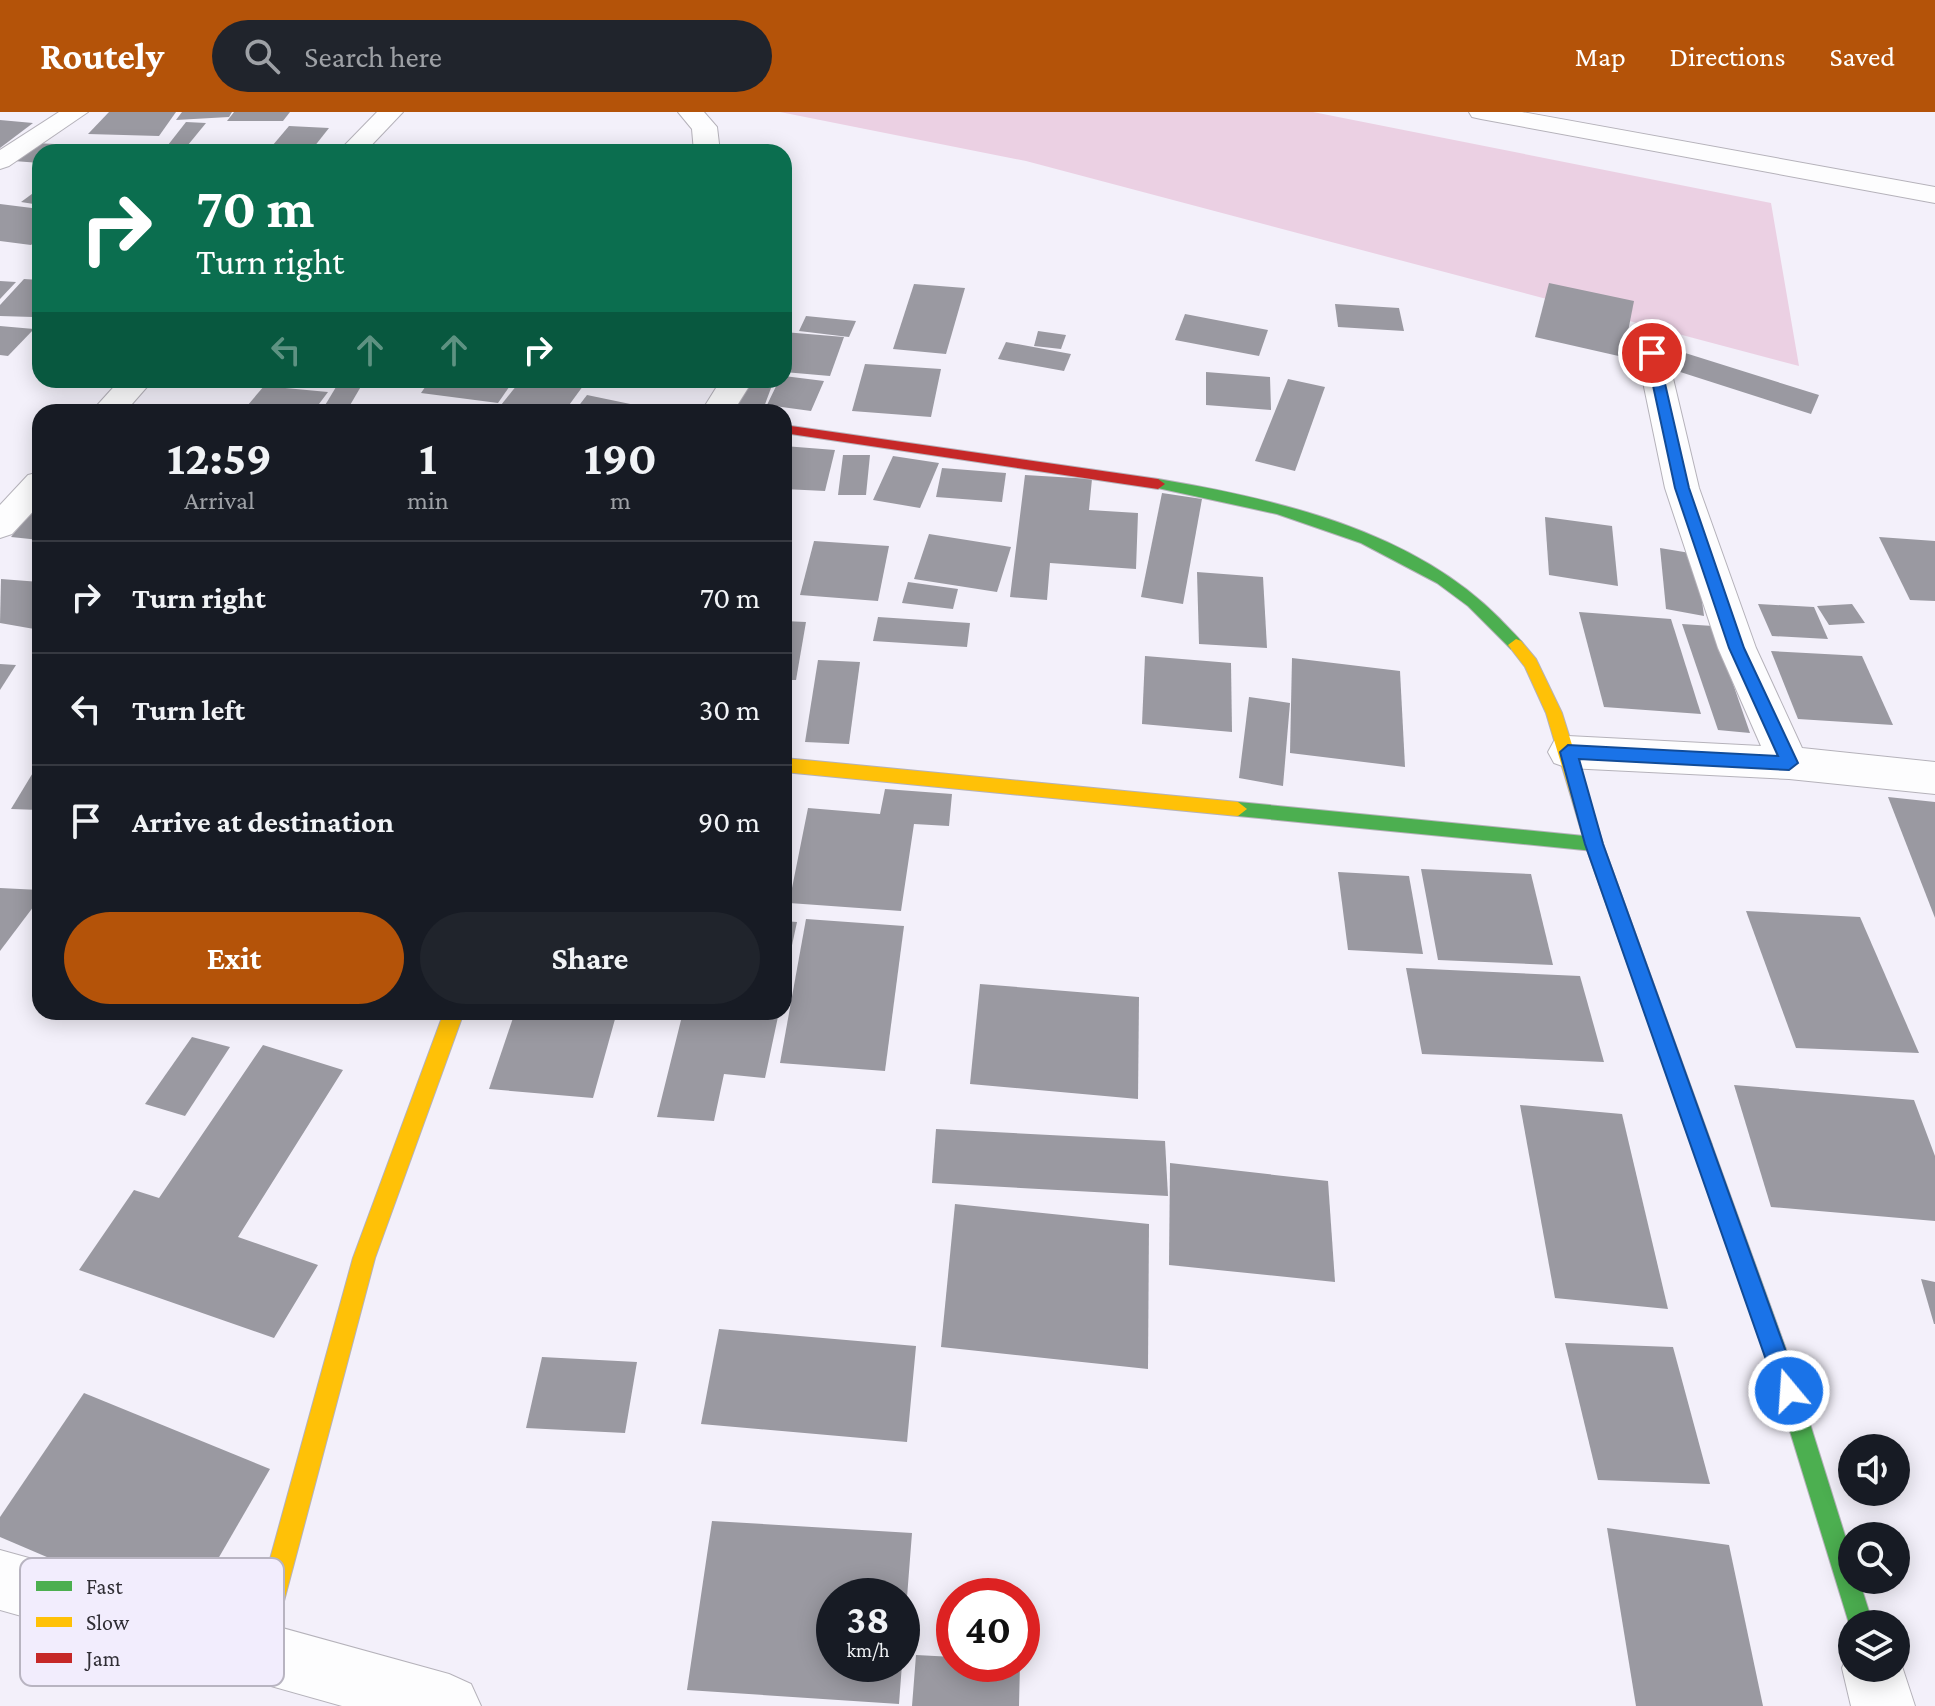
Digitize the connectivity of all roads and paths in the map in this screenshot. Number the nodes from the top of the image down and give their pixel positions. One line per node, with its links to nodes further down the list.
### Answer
1 (76, 112): 7 (street)
2 (391, 112): 5 (street)
3 (690, 112): 6 (street)
4 (1481, 112): 8 (street)
5 (359, 144)
6 (706, 144)
7 (0, 161)
8 (1935, 195)
9 (1652, 353): 16 (street)
10 (130, 388): 11 (street)
11 (114, 404)
12 (792, 430): 15 (street)
13 (32, 492): 14 (street)
14 (0, 526)
15 (1568, 752): 16 (street); 19 (street)
16 (1789, 763): 18 (street)
17 (792, 766): 19 (street)
18 (1935, 778)
19 (1594, 844): 24 (street)
20 (451, 1020): 21 (street)
21 (283, 1558)
22 (0, 1580): 23 (street)
23 (20, 1585)
24 (1856, 1610)
25 (284, 1658): 27 (street)
26 (1877, 1682): 28 (street)
27 (449, 1706)
28 (1883, 1706)

